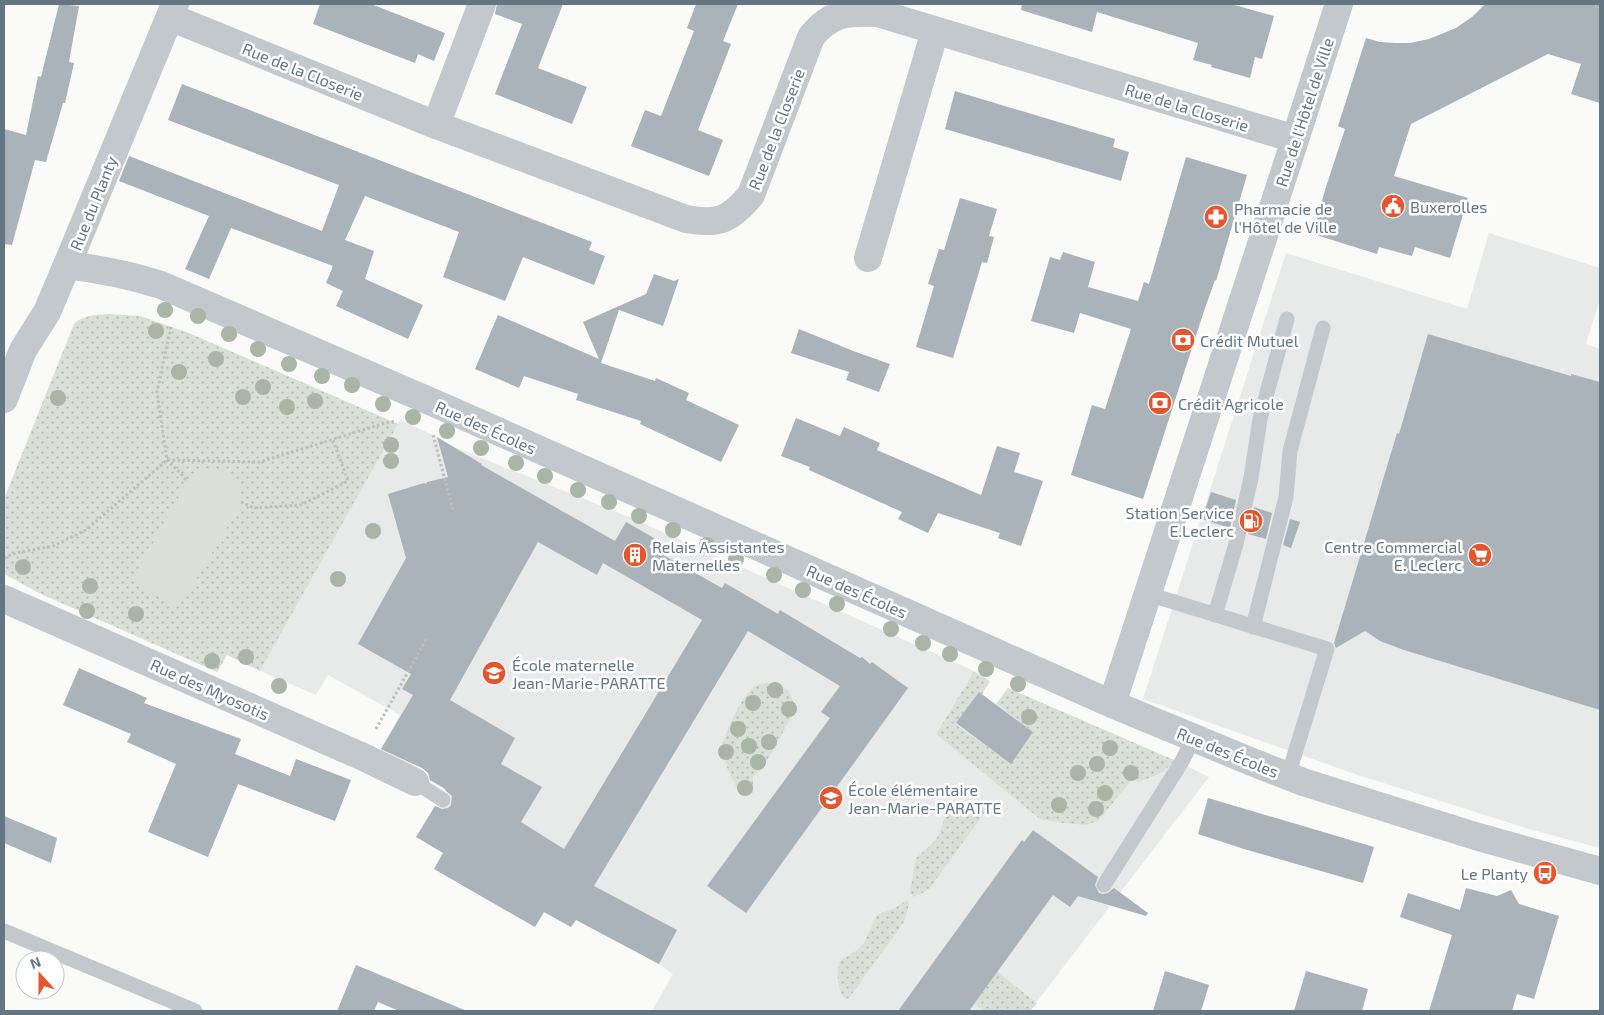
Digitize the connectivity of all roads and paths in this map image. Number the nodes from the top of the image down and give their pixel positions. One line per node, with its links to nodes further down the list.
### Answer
1 (482, 4): 5 (street)
2 (1339, 4): 6 (street, Rue de l'Hôtel de Ville)
3 (173, 10): 5 (street, Rue de la Closerie); 8 (street, Rue du Planty)
4 (935, 31): 5 (street, Rue de la Closerie); 6 (street, Rue de la Closerie); 7 (street)
5 (436, 125)
6 (1295, 140): 23 (street, Rue de l'Hôtel de Ville)
7 (868, 258)
8 (67, 265): 12 (street, Rue du Planty); 13 (street, Rue des Écoles)
9 (1286, 319): 25 (lane)
10 (171, 326): 18 (path)
11 (1323, 328): 26 (lane)
12 (11, 385)
13 (441, 406): 21 (path); 28 (street, Rue des Écoles)
14 (4, 414): 15 (street)
15 (4, 420)
16 (400, 421): 17 (path)
17 (333, 440): 18 (path); 20 (path)
18 (168, 460): 19 (path); 22 (path)
19 (187, 482)
20 (241, 502)
21 (453, 510)
22 (4, 558)
23 (1148, 594): 25 (lane); 28 (street, Rue de l'Hôtel de Ville)
24 (4, 598): 30 (street, Rue des Myosotis)
25 (1215, 615): 26 (lane)
26 (1253, 627): 31 (lane)
27 (427, 638): 30 (path)
28 (1112, 704): 29 (street, Rue des Écoles)
29 (1194, 738): 31 (street, Rue des Écoles); 35 (lane)
30 (361, 756): 32 (street, Rue des Myosotis)
31 (1288, 776): 34 (street, Rue des Écoles)
32 (415, 782): 33 (lane)
33 (443, 800)
34 (1600, 872)
35 (1104, 886)
36 (4, 931): 37 (lane)
37 (195, 1011)

